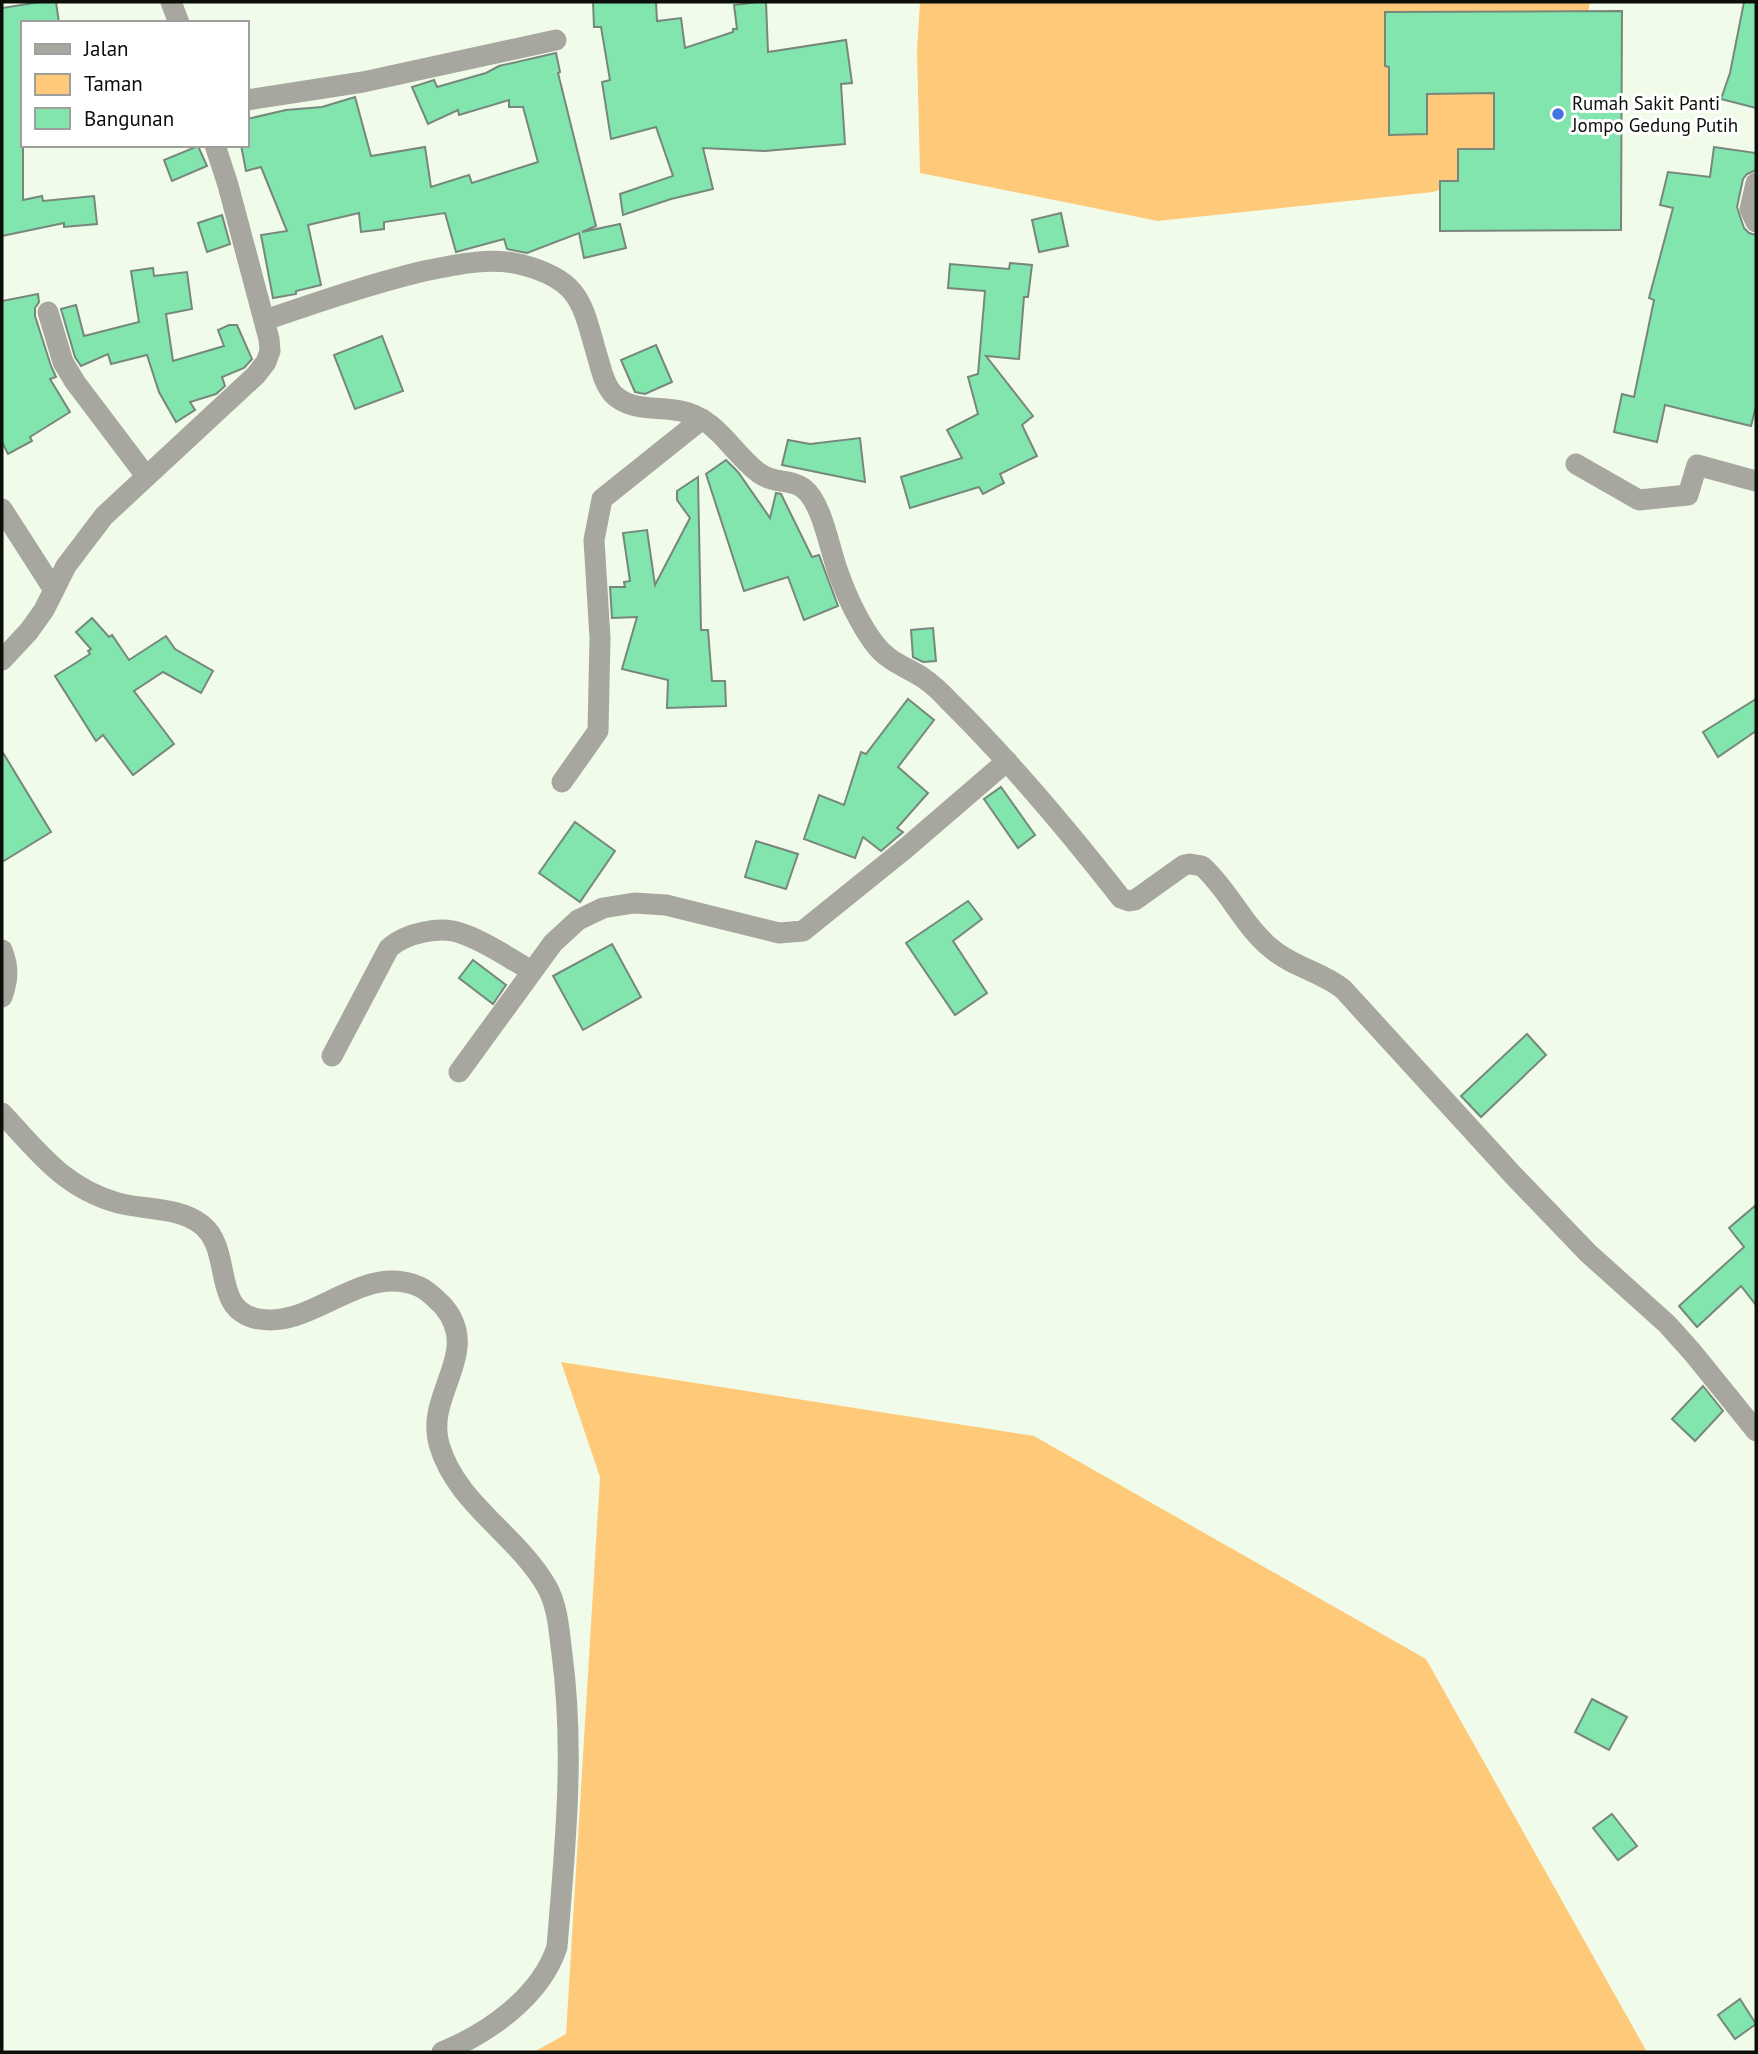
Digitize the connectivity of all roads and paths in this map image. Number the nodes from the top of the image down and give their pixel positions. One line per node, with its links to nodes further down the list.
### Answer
1 (172, 2): 2 (street)
2 (178, 21)
3 (556, 40): 4 (street)
4 (248, 100)
5 (216, 147): 9 (street)
6 (1756, 183): 7 (street)
7 (1756, 222)
8 (48, 312): 12 (street)
9 (265, 320): 10 (street); 12 (street)
10 (702, 419): 17 (street); 18 (street)
11 (1576, 464): 13 (street)
12 (146, 476): 15 (street)
13 (1756, 481)
14 (2, 509): 15 (street)
15 (54, 590): 16 (street)
16 (2, 660)
17 (1007, 761): 20 (street); 25 (street)
18 (562, 782)
19 (2, 950): 21 (street)
20 (532, 971): 22 (street); 23 (street)
21 (2, 997)
22 (332, 1056)
23 (459, 1072)
24 (2, 1113): 26 (street)
25 (1756, 1431)
26 (442, 2052)

